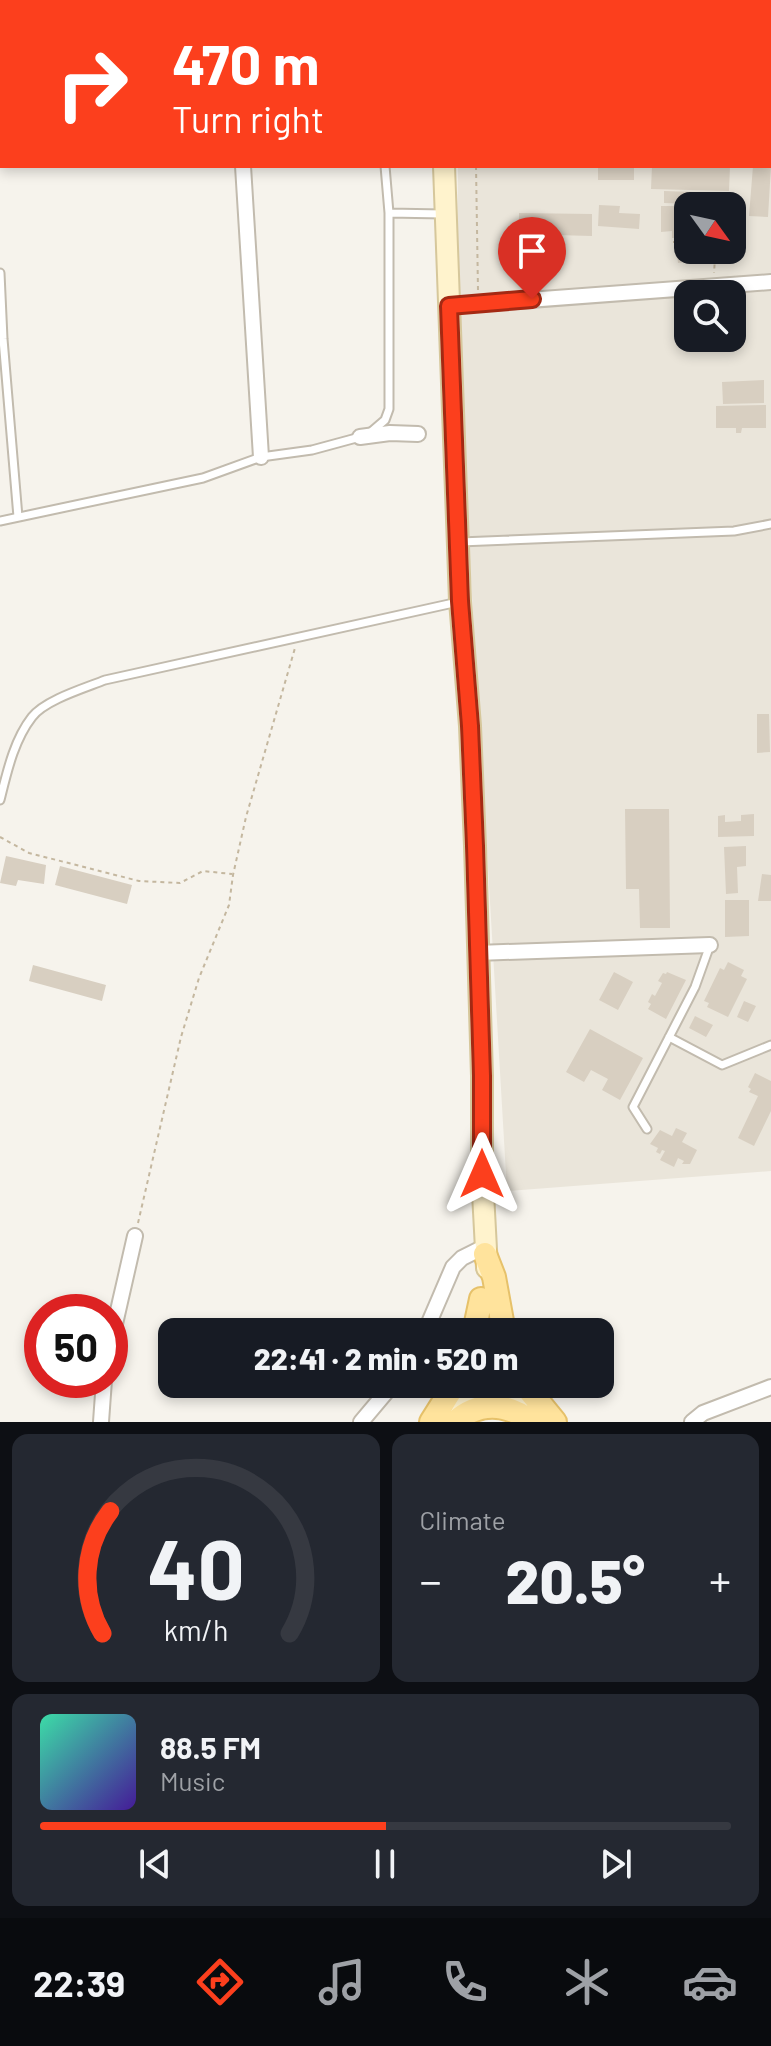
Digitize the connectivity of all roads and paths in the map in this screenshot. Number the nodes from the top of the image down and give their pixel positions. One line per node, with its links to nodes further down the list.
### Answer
1 (243, 168): 15 (street)
2 (385, 168): 5 (lane)
3 (444, 168): 6 (main road)
4 (476, 168): 11 (path)
5 (389, 213): 6 (lane); 14 (lane)
6 (447, 215): 12 (main road)
7 (0, 273): 16 (lane)
8 (771, 282): 9 (street)
9 (746, 284)
10 (674, 289): 11 (street)
11 (475, 304): 12 (street)
12 (449, 306): 19 (main road)
13 (418, 434): 14 (street)
14 (360, 437): 15 (lane)
15 (261, 457): 16 (lane)
16 (18, 517): 17 (lane)
17 (0, 521)
18 (771, 524): 19 (lane)
19 (458, 542): 20 (main road)
20 (460, 601): 21 (lane); 26 (main road)
21 (297, 637): 22 (lane); 24 (path)
22 (0, 800)
23 (0, 837): 24 (path)
24 (233, 875): 30 (path)
25 (710, 945): 26 (street); 27 (lane)
26 (477, 953): 31 (main road)
27 (669, 1037): 28 (lane); 29 (lane)
28 (771, 1045)
29 (647, 1129)
30 (135, 1236): 32 (street)
31 (484, 1250): 33 (main road); 34 (street); 37 (main road); 38 (main road)
32 (122, 1294)
33 (481, 1299): 35 (main road); 36 (main road)
34 (431, 1318)
35 (477, 1318)
36 (480, 1318)
37 (492, 1318)
38 (501, 1318)
39 (771, 1387): 52 (street)
40 (103, 1398): 48 (street)
41 (381, 1398): 49 (street)
42 (446, 1398): 50 (main road)
43 (468, 1398): 47 (main road)
44 (512, 1398): 46 (main road)
45 (535, 1398): 51 (main road)
46 (526, 1417): 47 (main road)
47 (456, 1421)
48 (101, 1422)
49 (361, 1422)
50 (431, 1422)
51 (555, 1422)
52 (692, 1422)

